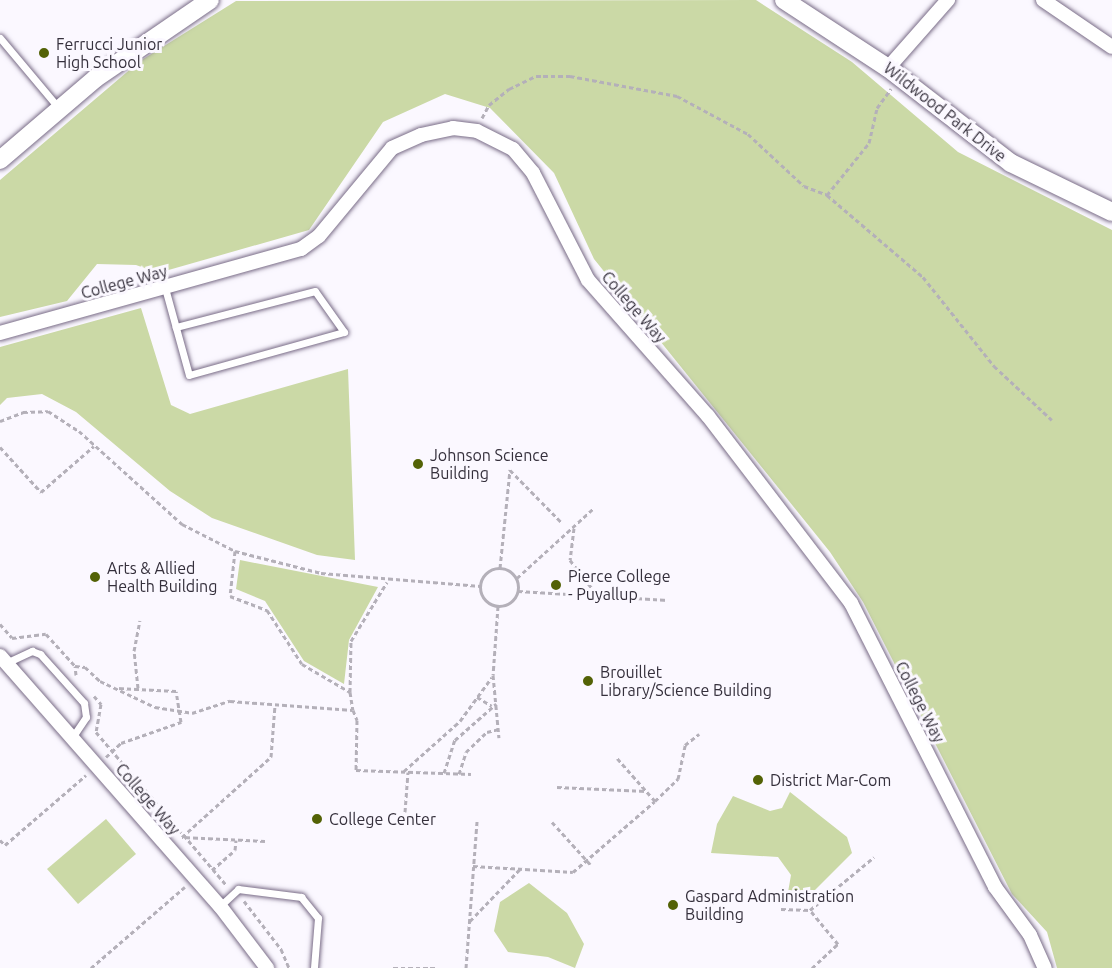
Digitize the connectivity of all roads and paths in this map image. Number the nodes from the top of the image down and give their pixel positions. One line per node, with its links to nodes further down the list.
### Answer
1 (210, 0): 8 (street)
2 (784, 0): 7 (street, Wildwood Park Drive)
3 (948, 0): 7 (street)
4 (1043, 0): 6 (street)
5 (0, 38): 8 (lane)
6 (1112, 47)
7 (894, 72): 11 (path); 12 (street, Wildwood Park Drive)
8 (60, 109): 10 (street)
9 (477, 131): 11 (path); 13 (street, College Way); 80 (street, College Way)
10 (0, 160)
11 (827, 195): 16 (path)
12 (1112, 212)
13 (165, 288): 14 (lane); 15 (street, College Way)
14 (176, 327): 14 (lane)
15 (0, 333)
16 (1052, 420)
17 (0, 421): 18 (path)
18 (94, 446): 19 (path); 23 (path)
19 (0, 447)
20 (594, 508): 22 (path)
21 (562, 523): 24 (path)
22 (574, 528): 25 (path); 29 (path)
23 (235, 551): 26 (path); 38 (path)
24 (500, 567): 25 (path); 27 (path)
25 (517, 578): 28 (path)
26 (387, 582): 27 (path); 38 (path)
27 (480, 586): 31 (path)
28 (518, 591): 29 (path); 31 (path)
29 (598, 596): 30 (path)
30 (668, 600)
31 (498, 606): 34 (path)
32 (140, 621): 36 (path)
33 (3, 659): 45 (street, College Way); 45 (lane)
34 (493, 675): 39 (path); 41 (path)
35 (82, 682): 40 (path)
36 (137, 689)
37 (88, 690): 58 (path)
38 (350, 692): 42 (path)
39 (477, 697): 41 (path); 48 (path)
40 (275, 704): 42 (path); 58 (path)
41 (494, 705): 43 (path); 49 (path)
42 (352, 710): 48 (path)
43 (499, 729): 46 (path); 50 (path)
44 (699, 734): 54 (path)
45 (72, 738): 66 (street, College Way)
46 (499, 738)
47 (617, 758): 53 (path)
48 (406, 772): 49 (path); 55 (path)
49 (444, 773): 50 (path)
50 (459, 774): 51 (path)
51 (471, 774)
52 (557, 787): 53 (path)
53 (647, 792): 54 (path)
54 (655, 801): 62 (path)
55 (405, 812)
56 (477, 820): 63 (path)
57 (552, 822): 62 (path)
58 (182, 837): 59 (path); 65 (path)
59 (236, 840): 60 (path); 65 (path)
60 (265, 841)
61 (874, 857): 70 (path)
62 (588, 863): 64 (path)
63 (473, 866): 64 (path); 71 (path)
64 (520, 868): 71 (path)
65 (212, 870): 67 (path)
66 (195, 878): 68 (street, College Way); 72 (path)
67 (234, 892): 68 (lane); 74 (path); 75 (lane)
68 (220, 906): 73 (street, College Way)
69 (782, 909): 70 (path)
70 (810, 910): 79 (path)
71 (469, 922): 78 (path)
72 (91, 968)
73 (267, 968)
74 (289, 968)
75 (315, 968)
76 (393, 968): 77 (path)
77 (436, 968)
78 (466, 968)
79 (812, 968)
80 (1045, 968)

